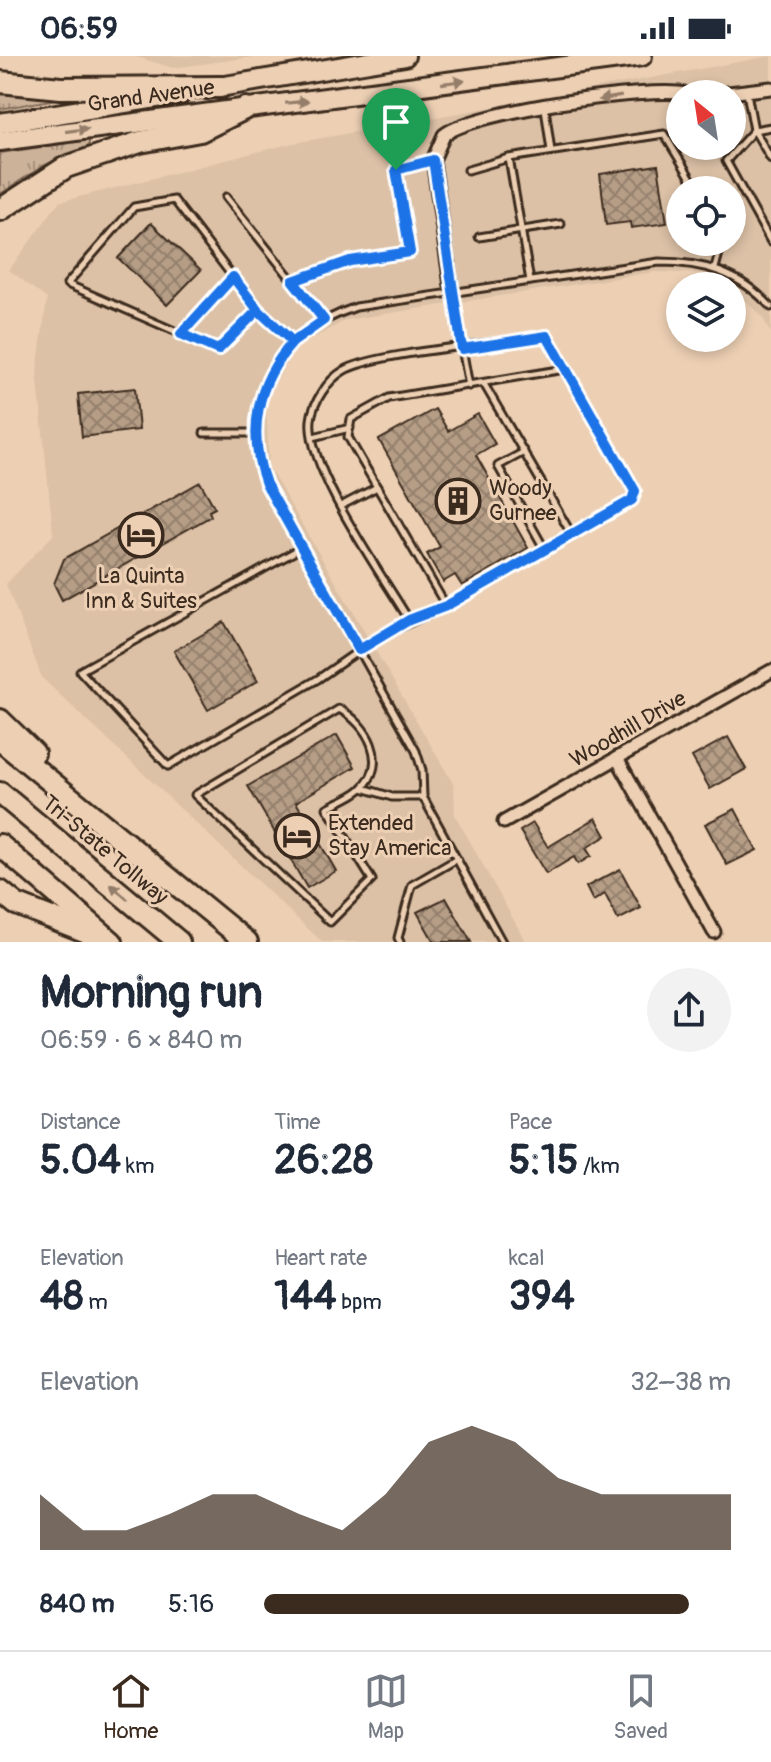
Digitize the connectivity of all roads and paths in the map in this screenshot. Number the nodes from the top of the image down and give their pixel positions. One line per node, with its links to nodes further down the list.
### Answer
1 (405, 56): 4 (main road, Grand Avenue)
2 (642, 56): 8 (main road, Grand Avenue, one-way to 2)
3 (0, 82): 4 (highway)
4 (221, 87): 10 (main road, Grand Avenue)
5 (771, 88): 6 (street)
6 (747, 91): 12 (lane)
7 (666, 92): 9 (street, one-way to 9)
8 (246, 108): 13 (main road, Grand Avenue, one-way to 8); 21 (highway)
9 (545, 108): 14 (lane); 17 (street)
10 (0, 123)
11 (771, 127): 12 (lane)
12 (754, 130): 16 (lane); 25 (lane)
13 (0, 141)
14 (551, 151): 15 (lane); 19 (lane)
15 (509, 158): 18 (lane); 23 (lane)
16 (771, 159)
17 (433, 160): 29 (lane); 31 (street)
18 (468, 170)
19 (690, 176)
20 (226, 197): 29 (lane)
21 (0, 210)
22 (561, 224): 23 (lane)
23 (521, 230): 24 (lane); 30 (lane)
24 (479, 237)
25 (771, 242)
26 (718, 256): 27 (lane)
27 (715, 268): 30 (lane); 32 (lane)
28 (233, 277): 33 (lane); 35 (lane); 35 (lane)
29 (293, 281): 34 (lane)
30 (530, 281): 31 (lane)
31 (452, 293): 34 (lane); 37 (lane)
32 (771, 307)
33 (258, 310): 35 (lane); 36 (lane)
34 (324, 320): 36 (lane)
35 (181, 334)
36 (293, 342): 43 (lane)
37 (462, 349): 38 (lane); 40 (lane); 44 (lane)
38 (565, 369): 39 (lane); 48 (lane)
39 (484, 384): 40 (lane); 45 (lane)
40 (469, 386): 41 (lane)
41 (350, 428): 44 (lane); 46 (lane)
42 (204, 433): 43 (lane)
43 (256, 433): 49 (lane)
44 (313, 437): 47 (lane)
45 (524, 452): 48 (lane); 50 (lane)
46 (377, 487): 47 (lane); 51 (lane)
47 (341, 506): 52 (lane)
48 (572, 535): 50 (lane)
49 (301, 548): 53 (lane); 53 (lane)
50 (545, 550): 51 (lane)
51 (446, 606): 52 (lane)
52 (409, 620): 53 (lane)
53 (359, 650): 60 (lane)
54 (771, 671): 57 (street, Woodhill Drive)
55 (0, 720): 63 (highway)
56 (0, 740): 63 (highway)
57 (617, 758): 61 (street, Woodhill Drive); 66 (street)
58 (363, 788): 58 (lane); 60 (lane)
59 (0, 793): 68 (highway, Tri-State Tollway, one-way to 59)
60 (423, 797): 64 (lane)
61 (504, 822)
62 (0, 845): 67 (highway)
63 (136, 849): 69 (highway)
64 (457, 859): 70 (lane); 71 (lane)
65 (0, 891): 67 (highway)
66 (714, 932)
67 (112, 942)
68 (179, 942)
69 (247, 942)
70 (400, 942)
71 (502, 942)

